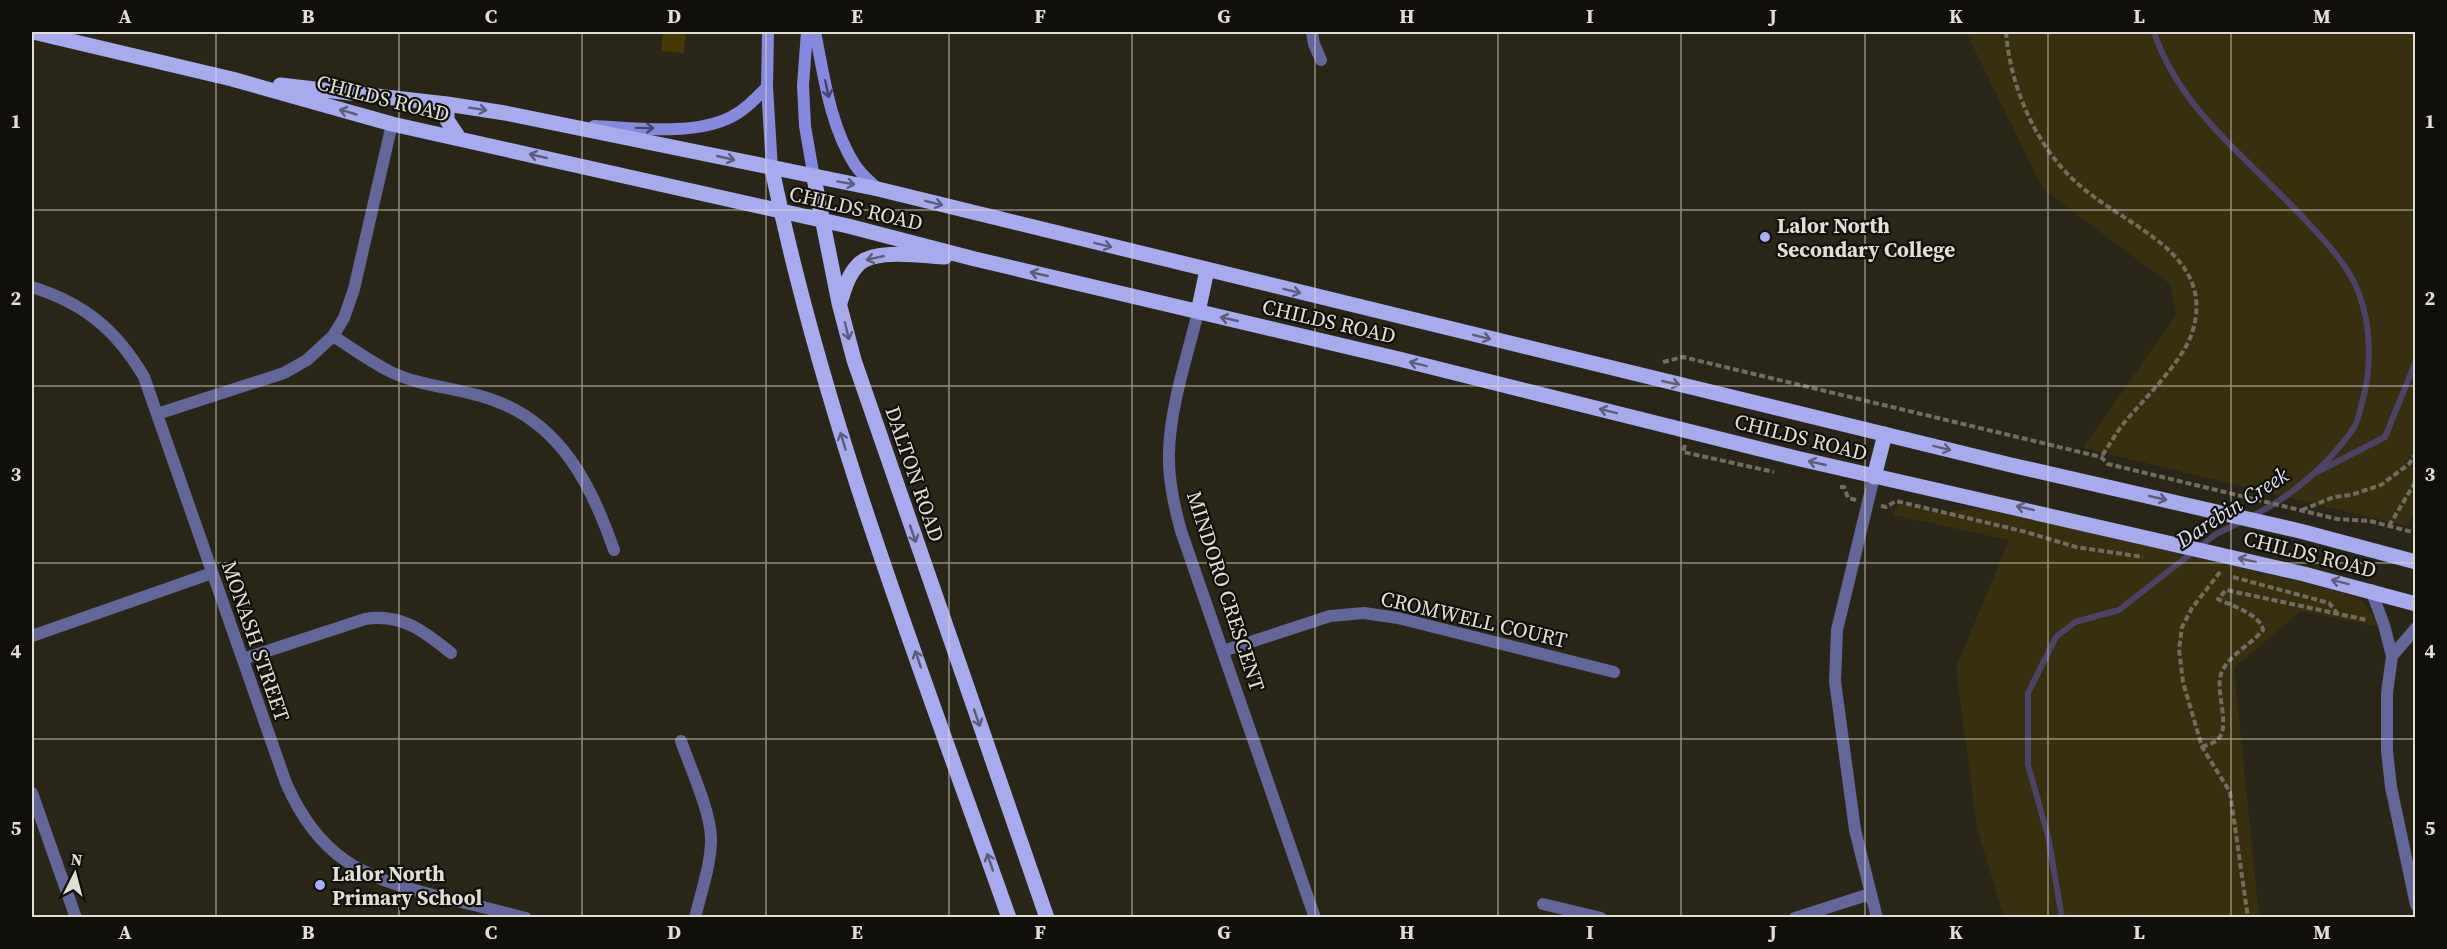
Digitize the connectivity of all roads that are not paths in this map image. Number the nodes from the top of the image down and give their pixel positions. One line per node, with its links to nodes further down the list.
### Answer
1 (33, 32): 7 (main road, CHILDS ROAD)
2 (768, 32): 8 (main road)
3 (807, 32): 15 (main road, DALTON ROAD)
4 (815, 32): 16 (main road, one-way to 16)
5 (1312, 32): 6 (street)
6 (1321, 60)
7 (232, 80): 9 (main road, CHILDS ROAD); 11 (main road, CHILDS ROAD, one-way to 7)
8 (767, 87): 12 (main road, one-way to 8); 14 (main road)
9 (398, 99): 10 (main road, CHILDS ROAD); 11 (main road)
10 (447, 104): 12 (main road, CHILDS ROAD, one-way to 12); 13 (main road)
11 (392, 124): 13 (main road, CHILDS ROAD); 24 (street)
12 (566, 125): 14 (main road, CHILDS ROAD, one-way to 14)
13 (459, 138): 17 (main road, CHILDS ROAD, one-way to 13)
14 (772, 169): 15 (main road, CHILDS ROAD); 17 (main road)
15 (814, 178): 16 (main road, CHILDS ROAD, one-way to 16); 18 (main road, DALTON ROAD)
16 (878, 189): 20 (main road, CHILDS ROAD, one-way to 20)
17 (780, 211): 18 (main road, CHILDS ROAD); 50 (main road, one-way to 17)
18 (822, 220): 19 (main road, CHILDS ROAD); 22 (main road, DALTON ROAD)
19 (975, 259): 22 (main road, one-way to 22); 23 (main road, CHILDS ROAD, one-way to 19)
20 (1207, 270): 23 (main road, MINDORO CRESCENT); 26 (main road, CHILDS ROAD, one-way to 26)
21 (32, 287): 25 (street, MONASH STREET)
22 (840, 303): 51 (main road, DALTON ROAD, one-way to 51)
23 (1198, 312): 27 (main road, CHILDS ROAD, one-way to 23); 35 (street, MINDORO CRESCENT)
24 (333, 336): 25 (street); 28 (street)
25 (157, 414): 30 (street, MONASH STREET)
26 (1885, 434): 27 (main road); 29 (main road, CHILDS ROAD, one-way to 29)
27 (1874, 477): 31 (main road, CHILDS ROAD, one-way to 27); 44 (street)
28 (614, 550)
29 (2415, 562)
30 (212, 573): 34 (street); 38 (street, MONASH STREET)
31 (2371, 590): 32 (main road, CHILDS ROAD); 37 (street)
32 (2415, 604)
33 (2415, 628): 37 (street)
34 (32, 636)
35 (1223, 651): 39 (street, CROMWELL COURT); 52 (street, MINDORO CRESCENT)
36 (451, 653): 38 (street)
37 (2392, 656): 43 (street)
38 (243, 659): 48 (street, MONASH STREET)
39 (1614, 672)
40 (681, 741): 49 (street)
41 (32, 793): 47 (street)
42 (2415, 834): 43 (street)
43 (2402, 836): 46 (street)
44 (1870, 894): 54 (street); 55 (street)
45 (1543, 904): 53 (street)
46 (2415, 905)
47 (76, 918)
48 (526, 918)
49 (694, 918)
50 (1009, 918)
51 (1047, 918)
52 (1315, 918)
53 (1601, 918)
54 (1795, 918)
55 (1877, 918)

